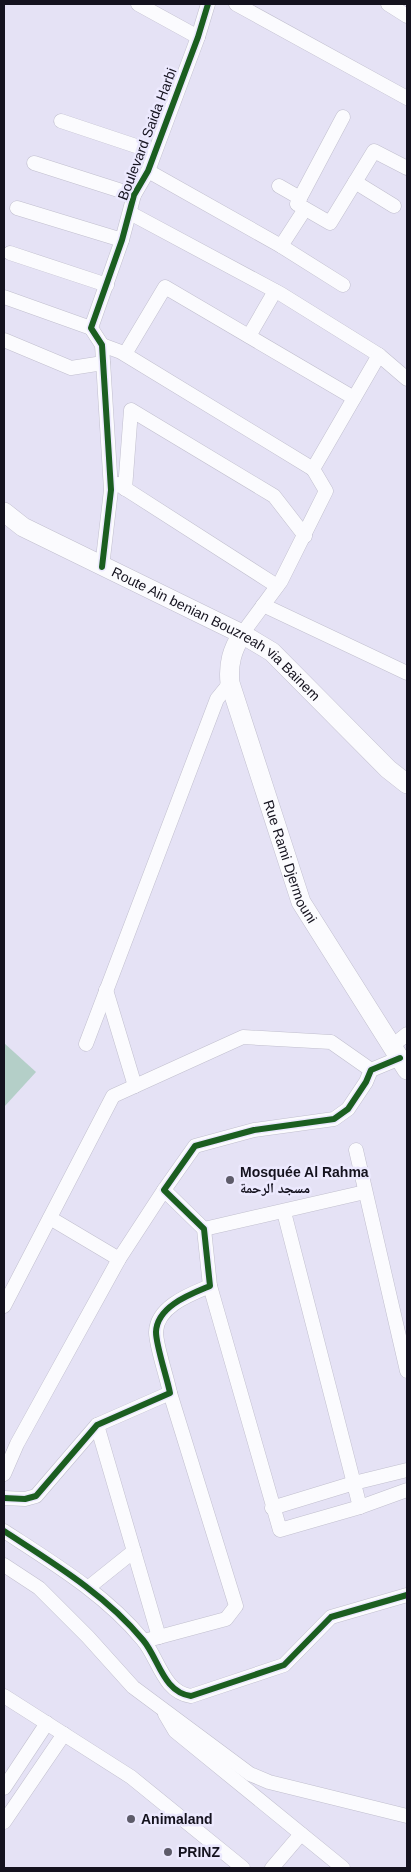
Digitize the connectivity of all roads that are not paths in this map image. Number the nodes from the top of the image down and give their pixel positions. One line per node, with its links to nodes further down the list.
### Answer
1 (138, 4): 6 (street)
2 (208, 4): 6 (street, Boulevard Saida Harbi)
3 (236, 4): 7 (street)
4 (388, 4): 5 (street)
5 (407, 16)
6 (198, 37): 10 (street, Boulevard Saida Harbi)
7 (407, 98)
8 (343, 117): 17 (street)
9 (61, 121): 10 (street)
10 (154, 152): 13 (street, Boulevard Saida Harbi)
11 (34, 163): 16 (street)
12 (407, 168): 14 (street)
13 (148, 171): 16 (street, Boulevard Saida Harbi); 22 (street)
14 (355, 182): 17 (street); 18 (street)
15 (279, 186): 17 (street)
16 (134, 195): 20 (street, Boulevard Saida Harbi)
17 (302, 203): 22 (street)
18 (394, 206)
19 (17, 208): 21 (street)
20 (130, 213): 21 (street, Boulevard Saida Harbi); 26 (street)
21 (122, 240): 24 (street, Boulevard Saida Harbi)
22 (281, 246): 25 (street)
23 (10, 253): 24 (street)
24 (107, 285): 28 (street, Boulevard Saida Harbi)
25 (343, 285)
26 (276, 290): 29 (street); 33 (street)
27 (4, 297): 28 (street)
28 (91, 328): 31 (street)
29 (249, 336): 32 (street); 36 (street)
30 (4, 340): 34 (street)
31 (102, 345): 32 (street); 34 (street)
32 (125, 354): 37 (street)
33 (379, 355): 35 (street); 36 (street)
34 (103, 364): 38 (street)
35 (405, 373)
36 (354, 398): 37 (street)
37 (313, 469): 41 (street)
38 (111, 479): 39 (street); 42 (street)
39 (125, 489): 41 (street); 43 (street)
40 (4, 512): 42 (main road, Route Ain benian Bouzreah via Bainem)
41 (305, 536): 43 (street)
42 (102, 567): 45 (main road, Route Ain benian Bouzreah via Bainem)
43 (277, 586): 44 (street)
44 (263, 605): 45 (street); 46 (street)
45 (242, 634): 47 (main road, Rue Rami Djermouni); 48 (main road, Route Ain benian Bouzreah via Bainem)
46 (407, 673)
47 (230, 683): 49 (street); 52 (main road, Rue Rami Djermouni)
48 (407, 784)
49 (106, 990): 51 (street); 54 (street)
50 (407, 1034): 52 (street)
51 (86, 1044)
52 (399, 1058): 53 (street)
53 (370, 1070): 54 (street); 56 (street)
54 (135, 1086): 59 (street)
55 (356, 1150): 57 (street)
56 (164, 1190): 60 (street); 61 (street)
57 (364, 1192): 58 (street); 64 (street)
58 (284, 1212): 60 (street); 69 (street)
59 (50, 1218): 61 (street); 63 (street)
60 (204, 1229): 62 (street)
61 (119, 1259): 68 (street)
62 (210, 1286): 65 (street); 73 (street)
63 (4, 1306)
64 (407, 1371)
65 (170, 1392): 66 (street); 79 (street)
66 (97, 1425): 71 (street); 75 (street)
67 (407, 1470): 69 (street)
68 (4, 1474)
69 (354, 1483): 72 (street); 73 (street)
70 (407, 1490): 72 (street)
71 (4, 1498)
72 (360, 1507): 73 (street)
73 (272, 1508)
74 (4, 1531): 77 (street)
75 (134, 1551): 77 (street); 79 (street)
76 (4, 1565): 82 (street)
77 (89, 1587): 80 (street)
78 (407, 1595): 80 (street)
79 (159, 1637): 80 (street)
80 (144, 1640)
81 (4, 1696): 83 (street)
82 (162, 1708): 86 (street); 88 (street)
83 (47, 1723): 84 (street); 85 (street)
84 (64, 1734): 87 (street); 89 (street)
85 (4, 1788)
86 (407, 1816)
87 (4, 1822)
88 (301, 1834): 90 (street); 91 (street)
89 (242, 1868)
90 (272, 1868)
91 (343, 1868)

